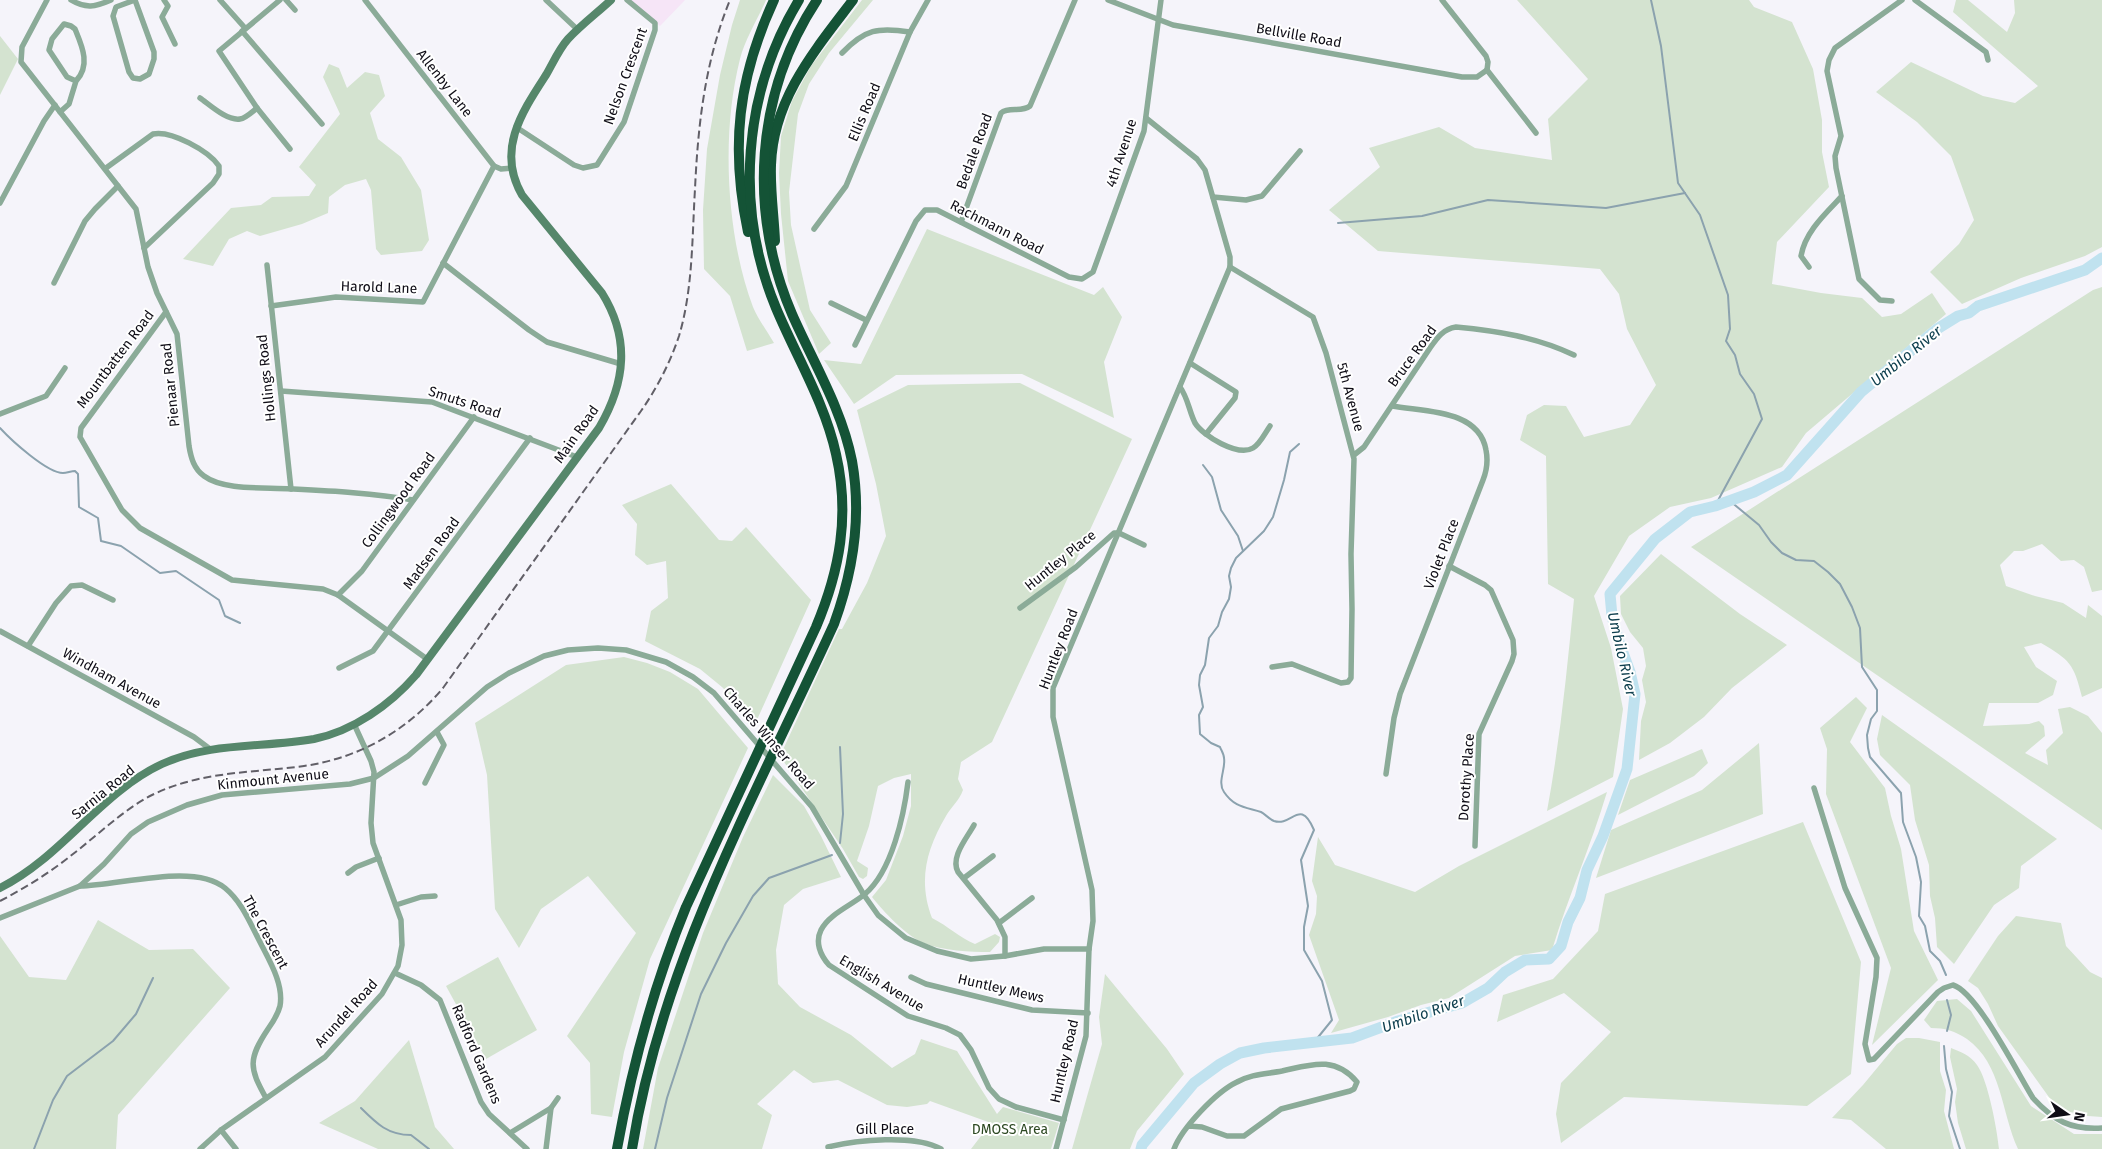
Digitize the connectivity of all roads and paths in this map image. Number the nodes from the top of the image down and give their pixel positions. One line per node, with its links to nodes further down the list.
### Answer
1 (47, 0): 35 (street, Pienaar Road)
2 (71, 0): 3 (street)
3 (111, 0)
4 (135, 0): 4 (street)
5 (164, 0): 29 (street)
6 (220, 0): 26 (street)
7 (280, 0): 26 (street)
8 (286, 0): 24 (street)
9 (365, 0): 44 (street, Allenby Lane)
10 (546, 0): 27 (street)
11 (611, 0): 27 (main road, Main Road)
12 (627, 0): 40 (street, Nelson Crescent)
13 (774, 0): 67 (highway)
14 (799, 0): 67 (highway)
15 (817, 0): 56 (highway)
16 (853, 0): 56 (highway)
17 (928, 0): 28 (street, Ellis Road)
18 (1075, 0): 51 (street, Bedale Road)
19 (1108, 0): 25 (street, Bellville Road)
20 (1161, 0): 25 (street, 4th Avenue)
21 (1442, 0): 32 (street)
22 (1902, 0): 48 (street)
23 (1915, 0): 31 (street)
24 (295, 10)
25 (1158, 20): 32 (street, Bellville Road); 38 (street, 4th Avenue)
26 (243, 30): 36 (street); 39 (street)
27 (578, 30): 40 (main road, Main Road)
28 (910, 32): 30 (street); 52 (street, Ellis Road)
29 (175, 44)
30 (842, 53)
31 (1988, 60)
32 (1487, 70): 41 (street)
33 (76, 81): 33 (street); 37 (street)
34 (200, 98): 36 (street)
35 (55, 105): 37 (street, Pienaar Road); 50 (street)
36 (257, 108): 42 (street)
37 (60, 112): 45 (street, Pienaar Road)
38 (1146, 118): 49 (street); 59 (street, 4th Avenue)
39 (322, 124)
40 (516, 127): 46 (main road, Main Road)
41 (1536, 134)
42 (290, 149)
43 (1300, 151): 49 (street)
44 (494, 166): 46 (street); 54 (street, Harold Lane)
45 (106, 168): 47 (street, Pienaar Road); 53 (street)
46 (512, 168): 70 (main road, Main Road)
47 (118, 186): 53 (street, Pienaar Road); 60 (street)
48 (1842, 196): 57 (street); 61 (street)
49 (1213, 197): 58 (street)
50 (0, 204)
51 (961, 222): 59 (street, Rachmann Road); 65 (street, Rachmann Road)
52 (814, 229)
53 (144, 248): 64 (street, Pienaar Road)
54 (443, 263): 63 (street, Harold Lane); 70 (street)
55 (266, 265): 63 (street, Hollings Road)
56 (775, 265): 139 (highway)
57 (1809, 267)
58 (1230, 268): 69 (street, Huntley Road); 80 (street, 5th Avenue)
59 (1088, 277)
60 (54, 283)
61 (1892, 301)
62 (831, 303): 65 (street)
63 (271, 306): 73 (street, Hollings Road)
64 (166, 312): 82 (street, Pienaar Road); 87 (street, Mountbatten Road)
65 (866, 320): 66 (street, Rachmann Road)
66 (855, 345)
67 (792, 346): 138 (highway)
68 (1574, 355): 74 (street, Bruce Road)
69 (1190, 363): 72 (street, Huntley Road); 78 (street)
70 (621, 364): 81 (main road, Main Road)
71 (65, 368): 75 (street)
72 (1180, 387): 78 (street); 84 (street, Huntley Road)
73 (280, 391): 76 (street, Smuts Road); 82 (street, Hollings Road)
74 (1392, 406): 80 (street, Bruce Road); 86 (street, Violet Place)
75 (0, 414)
76 (474, 417): 79 (street, Smuts Road); 83 (street, Collingwood Road)
77 (1270, 426): 78 (street)
78 (1206, 434)
79 (530, 438): 81 (street, Smuts Road); 91 (street, Madsen Road)
80 (1354, 455): 94 (street, 5th Avenue)
81 (577, 457): 93 (main road, Main Road)
82 (291, 488): 83 (street, Pienaar Road)
83 (413, 500): 87 (street, Collingwood Road)
84 (1119, 533): 85 (street); 89 (street, Huntley Place); 118 (street, Huntley Road)
85 (1144, 545)
86 (1449, 566): 99 (street, Violet Place); 105 (street, Dorothy Place)
87 (338, 595): 91 (street, Mountbatten Road)
88 (113, 600): 92 (street)
89 (1020, 608)
90 (0, 631): 92 (street, Windham Avenue)
91 (389, 631): 93 (street, Mountbatten Road); 95 (street, Madsen Road)
92 (28, 646): 98 (street, Windham Avenue)
93 (427, 659): 96 (main road, Main Road)
94 (1272, 667)
95 (340, 668)
96 (354, 724): 98 (main road, Sarnia Road); 100 (street, Arundel Road)
97 (437, 732): 100 (street, Charles Winser Road); 102 (street); 112 (street, Charles Winser Road)
98 (210, 749): 111 (main road, Sarnia Road)
99 (1386, 774)
100 (374, 778): 107 (street, Arundel Road); 110 (street, Kinmount Avenue)
101 (908, 782): 112 (street)
102 (425, 783)
103 (1814, 788): 130 (street)
104 (974, 825): 109 (street)
105 (1475, 846)
106 (993, 856): 109 (street)
107 (378, 858): 108 (street); 115 (street, Arundel Road)
108 (348, 873)
109 (964, 878): 117 (street)
110 (80, 886): 116 (street, Kinmount Avenue); 123 (street, The Crescent)
111 (0, 888)
112 (864, 895): 119 (street, Charles Winser Road); 128 (street, English Avenue)
113 (436, 896): 115 (street)
114 (1032, 898): 117 (street)
115 (396, 905): 120 (street, Arundel Road)
116 (0, 918)
117 (999, 923): 119 (street)
118 (1089, 949): 119 (street, Charles Winser Road); 122 (street, Huntley Road)
119 (1006, 956)
120 (395, 973): 123 (street, Arundel Road); 132 (street, Radford Gardens)
121 (911, 977): 122 (street, Huntley Mews)
122 (1088, 1013): 128 (street, Huntley Road)
123 (266, 1098): 131 (street, Arundel Road)
124 (558, 1098): 125 (street)
125 (551, 1108): 126 (street); 127 (street)
126 (538, 1115): 127 (street); 132 (street)
127 (549, 1120): 137 (street)
128 (1064, 1120): 141 (street, Huntley Road)
129 (1189, 1126): 129 (street); 142 (street)
130 (2102, 1128)
131 (220, 1130): 134 (street, Arundel Road); 135 (street)
132 (510, 1133): 136 (street, Radford Gardens)
133 (828, 1147): 140 (street, Gill Place)
134 (200, 1149)
135 (236, 1149)
136 (527, 1149)
137 (546, 1149)
138 (617, 1149)
139 (632, 1149)
140 (941, 1149)
141 (1056, 1149)
142 (1174, 1149)

